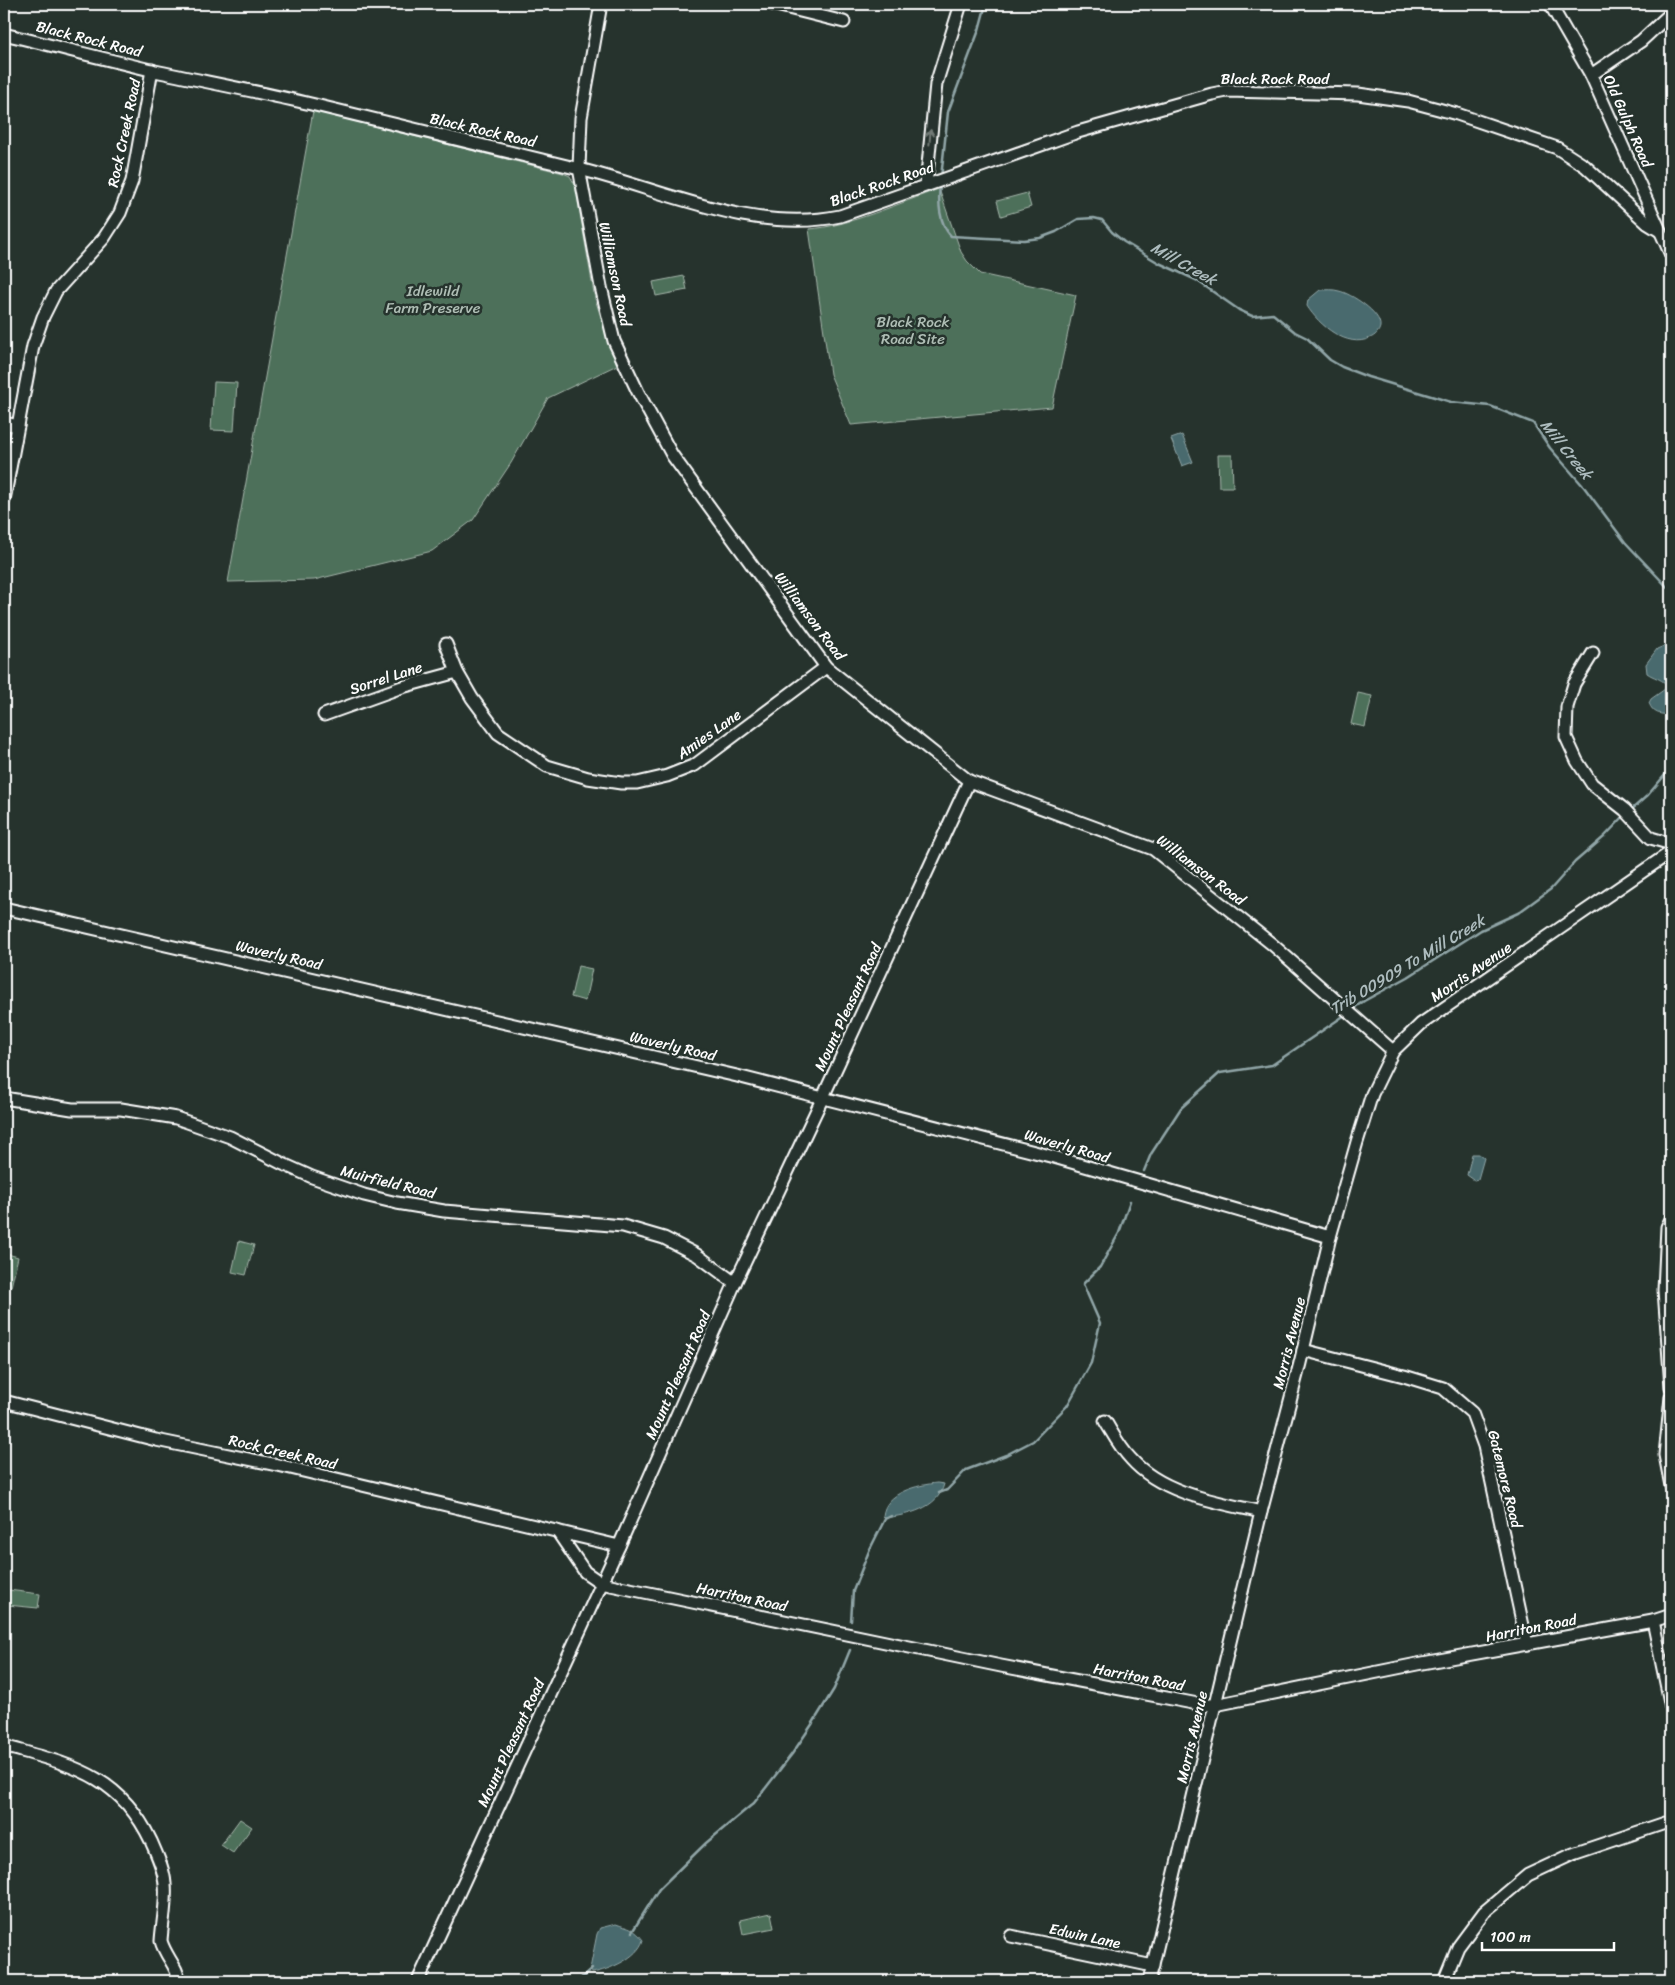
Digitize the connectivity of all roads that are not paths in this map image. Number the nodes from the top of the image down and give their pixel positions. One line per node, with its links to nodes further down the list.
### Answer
1 (601, 4): 10 (street, Williamson Road)
2 (772, 4): 6 (street)
3 (962, 4): 11 (street, one-way to 3)
4 (1550, 4): 9 (street, Old Gulph Road)
5 (1671, 13): 9 (street)
6 (844, 22)
7 (4, 34): 8 (street, Black Rock Road)
8 (152, 70): 10 (street, Black Rock Road); 17 (street, Rock Creek Road)
9 (1591, 75): 12 (street, Old Gulph Road)
10 (579, 168): 11 (street, Black Rock Road); 21 (street, Williamson Road)
11 (935, 182): 13 (street, Black Rock Road)
12 (1643, 192): 13 (street); 14 (street, Old Gulph Road)
13 (1629, 207): 14 (street, Black Rock Road)
14 (1660, 230): 15 (street, Old Gulph Road)
15 (1671, 255)
16 (4, 423): 17 (street)
17 (18, 426): 18 (street, Rock Creek Road)
18 (4, 500)
19 (446, 644): 22 (street, Amies Lane)
20 (1593, 653): 25 (street)
21 (826, 667): 22 (street, Amies Lane); 24 (street, Williamson Road)
22 (457, 672): 23 (street, Sorrel Lane)
23 (324, 715)
24 (969, 781): 28 (street, Williamson Road); 30 (street, Mount Pleasant Road)
25 (1671, 844)
26 (1671, 852): 28 (street, Morris Avenue)
27 (4, 908): 30 (street, Waverly Road)
28 (1392, 1051): 32 (street, Morris Avenue)
29 (4, 1098): 33 (street, Muirfield Road)
30 (822, 1099): 32 (street, Waverly Road); 33 (street, Mount Pleasant Road)
31 (1671, 1220): 35 (street)
32 (1330, 1237): 34 (street, Morris Avenue)
33 (735, 1283): 43 (street, Mount Pleasant Road)
34 (1303, 1350): 41 (street, Morris Avenue); 47 (street, Gatemore Road)
35 (1670, 1352): 36 (street)
36 (1671, 1387)
37 (1671, 1397): 40 (street)
38 (4, 1401): 42 (street, Rock Creek Road)
39 (1105, 1421): 41 (street)
40 (1671, 1486)
41 (1260, 1512): 48 (street, Morris Avenue)
42 (557, 1531): 43 (street, Rock Creek Road); 44 (street)
43 (619, 1546): 44 (street, Mount Pleasant Road)
44 (601, 1583): 48 (street, Harriton Road); 55 (street, Mount Pleasant Road)
45 (1671, 1615): 46 (street, Harriton Road)
46 (1653, 1620): 47 (street, Harriton Road); 49 (street)
47 (1527, 1644): 48 (street, Harriton Road)
48 (1214, 1705): 53 (street, Morris Avenue)
49 (1671, 1707)
50 (4, 1746): 54 (street)
51 (1671, 1821): 57 (street)
52 (1011, 1936): 53 (street, Edwin Lane)
53 (1153, 1966): 56 (street, Morris Avenue)
54 (179, 1981)
55 (418, 1981)
56 (1149, 1981)
57 (1444, 1981)

